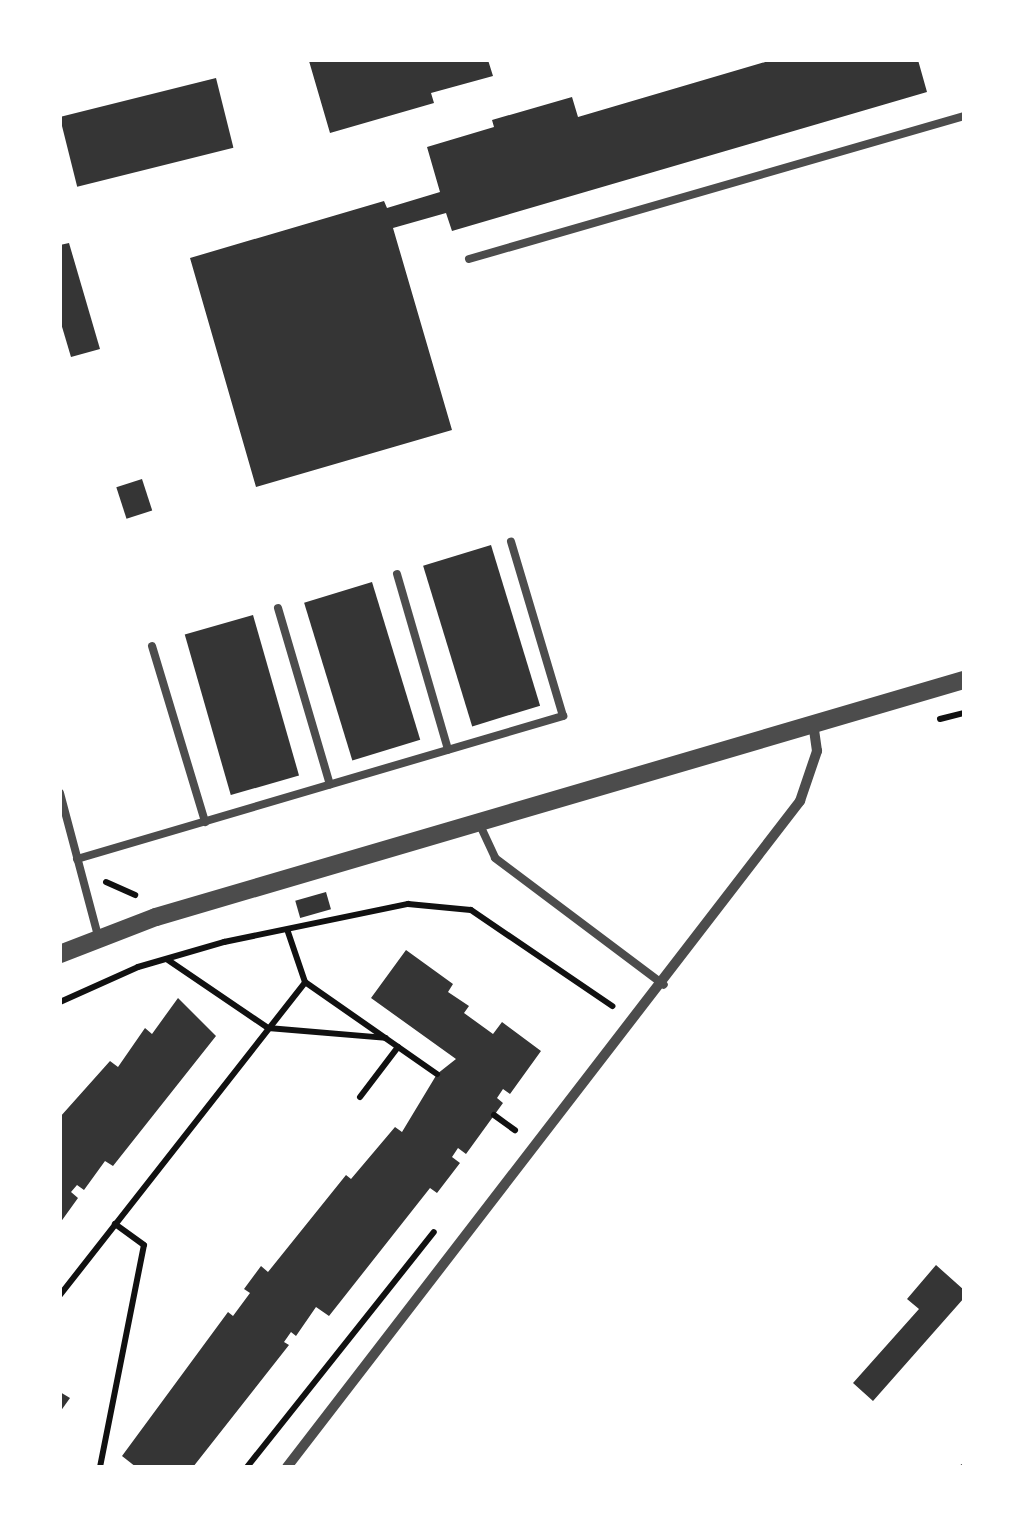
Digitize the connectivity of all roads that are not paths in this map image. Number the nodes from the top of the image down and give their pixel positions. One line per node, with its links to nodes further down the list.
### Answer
1 (964, 116): 2 (lane)
2 (469, 259)
3 (511, 542): 9 (lane)
4 (397, 574): 9 (lane)
5 (278, 608): 10 (lane)
6 (152, 646): 13 (lane)
7 (964, 680): 8 (street)
8 (813, 723): 12 (street); 17 (street)
9 (448, 750): 10 (lane)
10 (330, 785): 13 (lane)
11 (60, 793): 14 (lane)
12 (478, 820): 15 (street); 17 (lane)
13 (205, 822): 14 (lane)
14 (77, 858): 15 (lane)
15 (98, 936): 16 (street)
16 (60, 954)
17 (664, 985): 18 (street)
18 (287, 1467)

